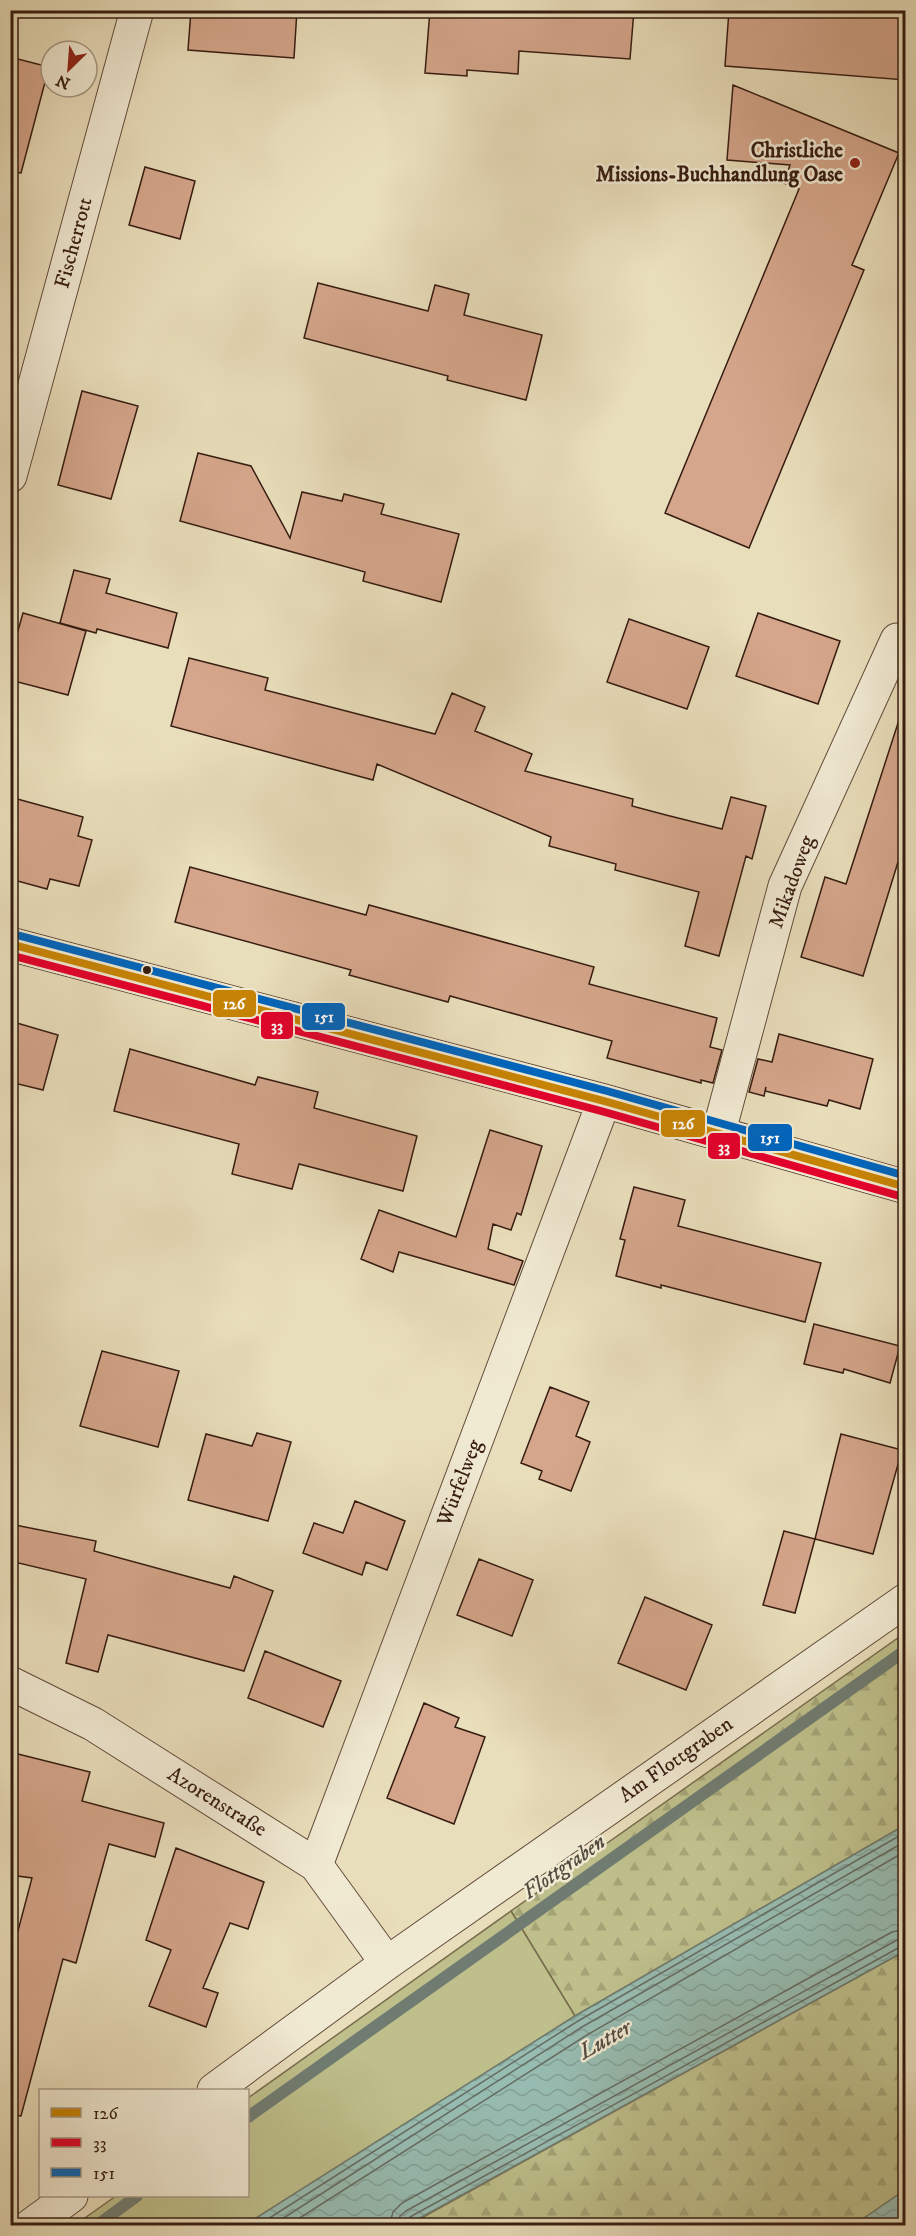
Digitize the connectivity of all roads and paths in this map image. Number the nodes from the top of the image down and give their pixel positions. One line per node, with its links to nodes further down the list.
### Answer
1 (137, 10): 2 (street, Fischerrott)
2 (10, 476)
3 (897, 640): 6 (street, Mikadoweg)
4 (10, 944): 5 (street)
5 (604, 1101): 6 (street); 10 (street, Würfelweg)
6 (718, 1135): 7 (street)
7 (906, 1187)
8 (906, 1600): 11 (street, Am Flottgraben)
9 (10, 1683): 10 (street, Azorenstraße)
10 (316, 1865): 11 (street, Azorenstraße)
11 (387, 1963): 12 (street, Am Flottgraben)
12 (217, 2089)
13 (70, 2197): 14 (street)
14 (30, 2226)

